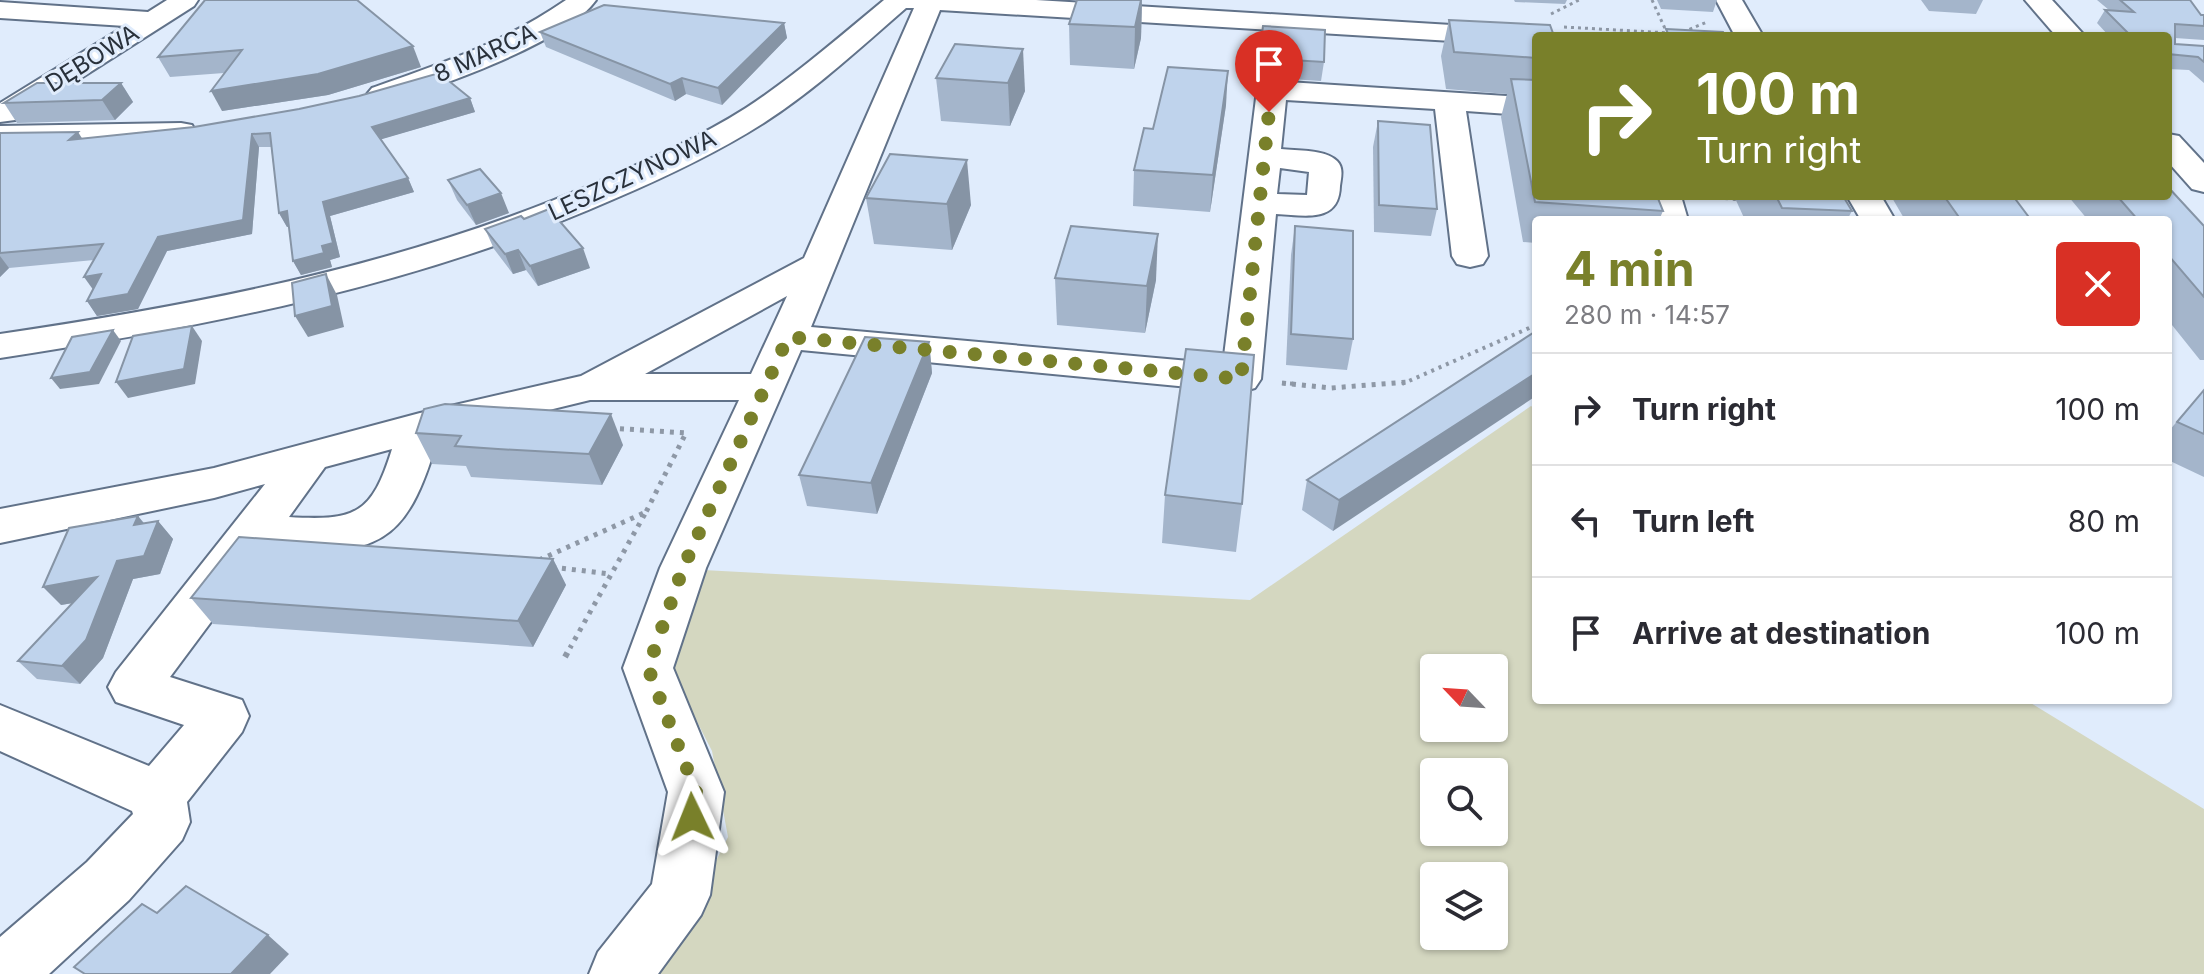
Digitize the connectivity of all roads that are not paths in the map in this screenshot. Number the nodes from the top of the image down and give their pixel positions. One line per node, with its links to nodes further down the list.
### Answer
1 (20, 0): 8 (street)
2 (185, 0): 8 (street, DĘBOWA)
3 (583, 0): 14 (street, 8 MARCA)
4 (915, 0): 9 (street); 24 (street); 26 (street, LESZCZYNOWA)
5 (1368, 0): 9 (street)
6 (1729, 0): 10 (street)
7 (2038, 0): 11 (street)
8 (154, 20): 16 (street, DĘBOWA)
9 (1375, 28): 12 (street)
10 (1747, 32)
11 (2067, 32)
12 (1532, 33)
13 (1449, 101): 15 (street); 20 (street); 23 (street)
14 (349, 104)
15 (1532, 107)
16 (0, 117)
17 (204, 129): 18 (street)
18 (0, 135)
19 (2172, 147): 21 (street)
20 (1264, 157): 22 (street); 22 (street)
21 (2204, 182)
22 (1258, 203): 25 (street)
23 (1470, 256)
24 (819, 264): 25 (street); 27 (street)
25 (788, 337): 28 (street)
26 (0, 346)
27 (590, 387): 28 (street); 29 (street)
28 (765, 387): 36 (street)
29 (420, 427): 30 (street); 32 (street)
30 (309, 459): 31 (street); 32 (street)
31 (0, 526)
32 (254, 530): 34 (street)
33 (0, 727): 34 (street)
34 (160, 809): 35 (street)
35 (4, 974)
36 (620, 974)

